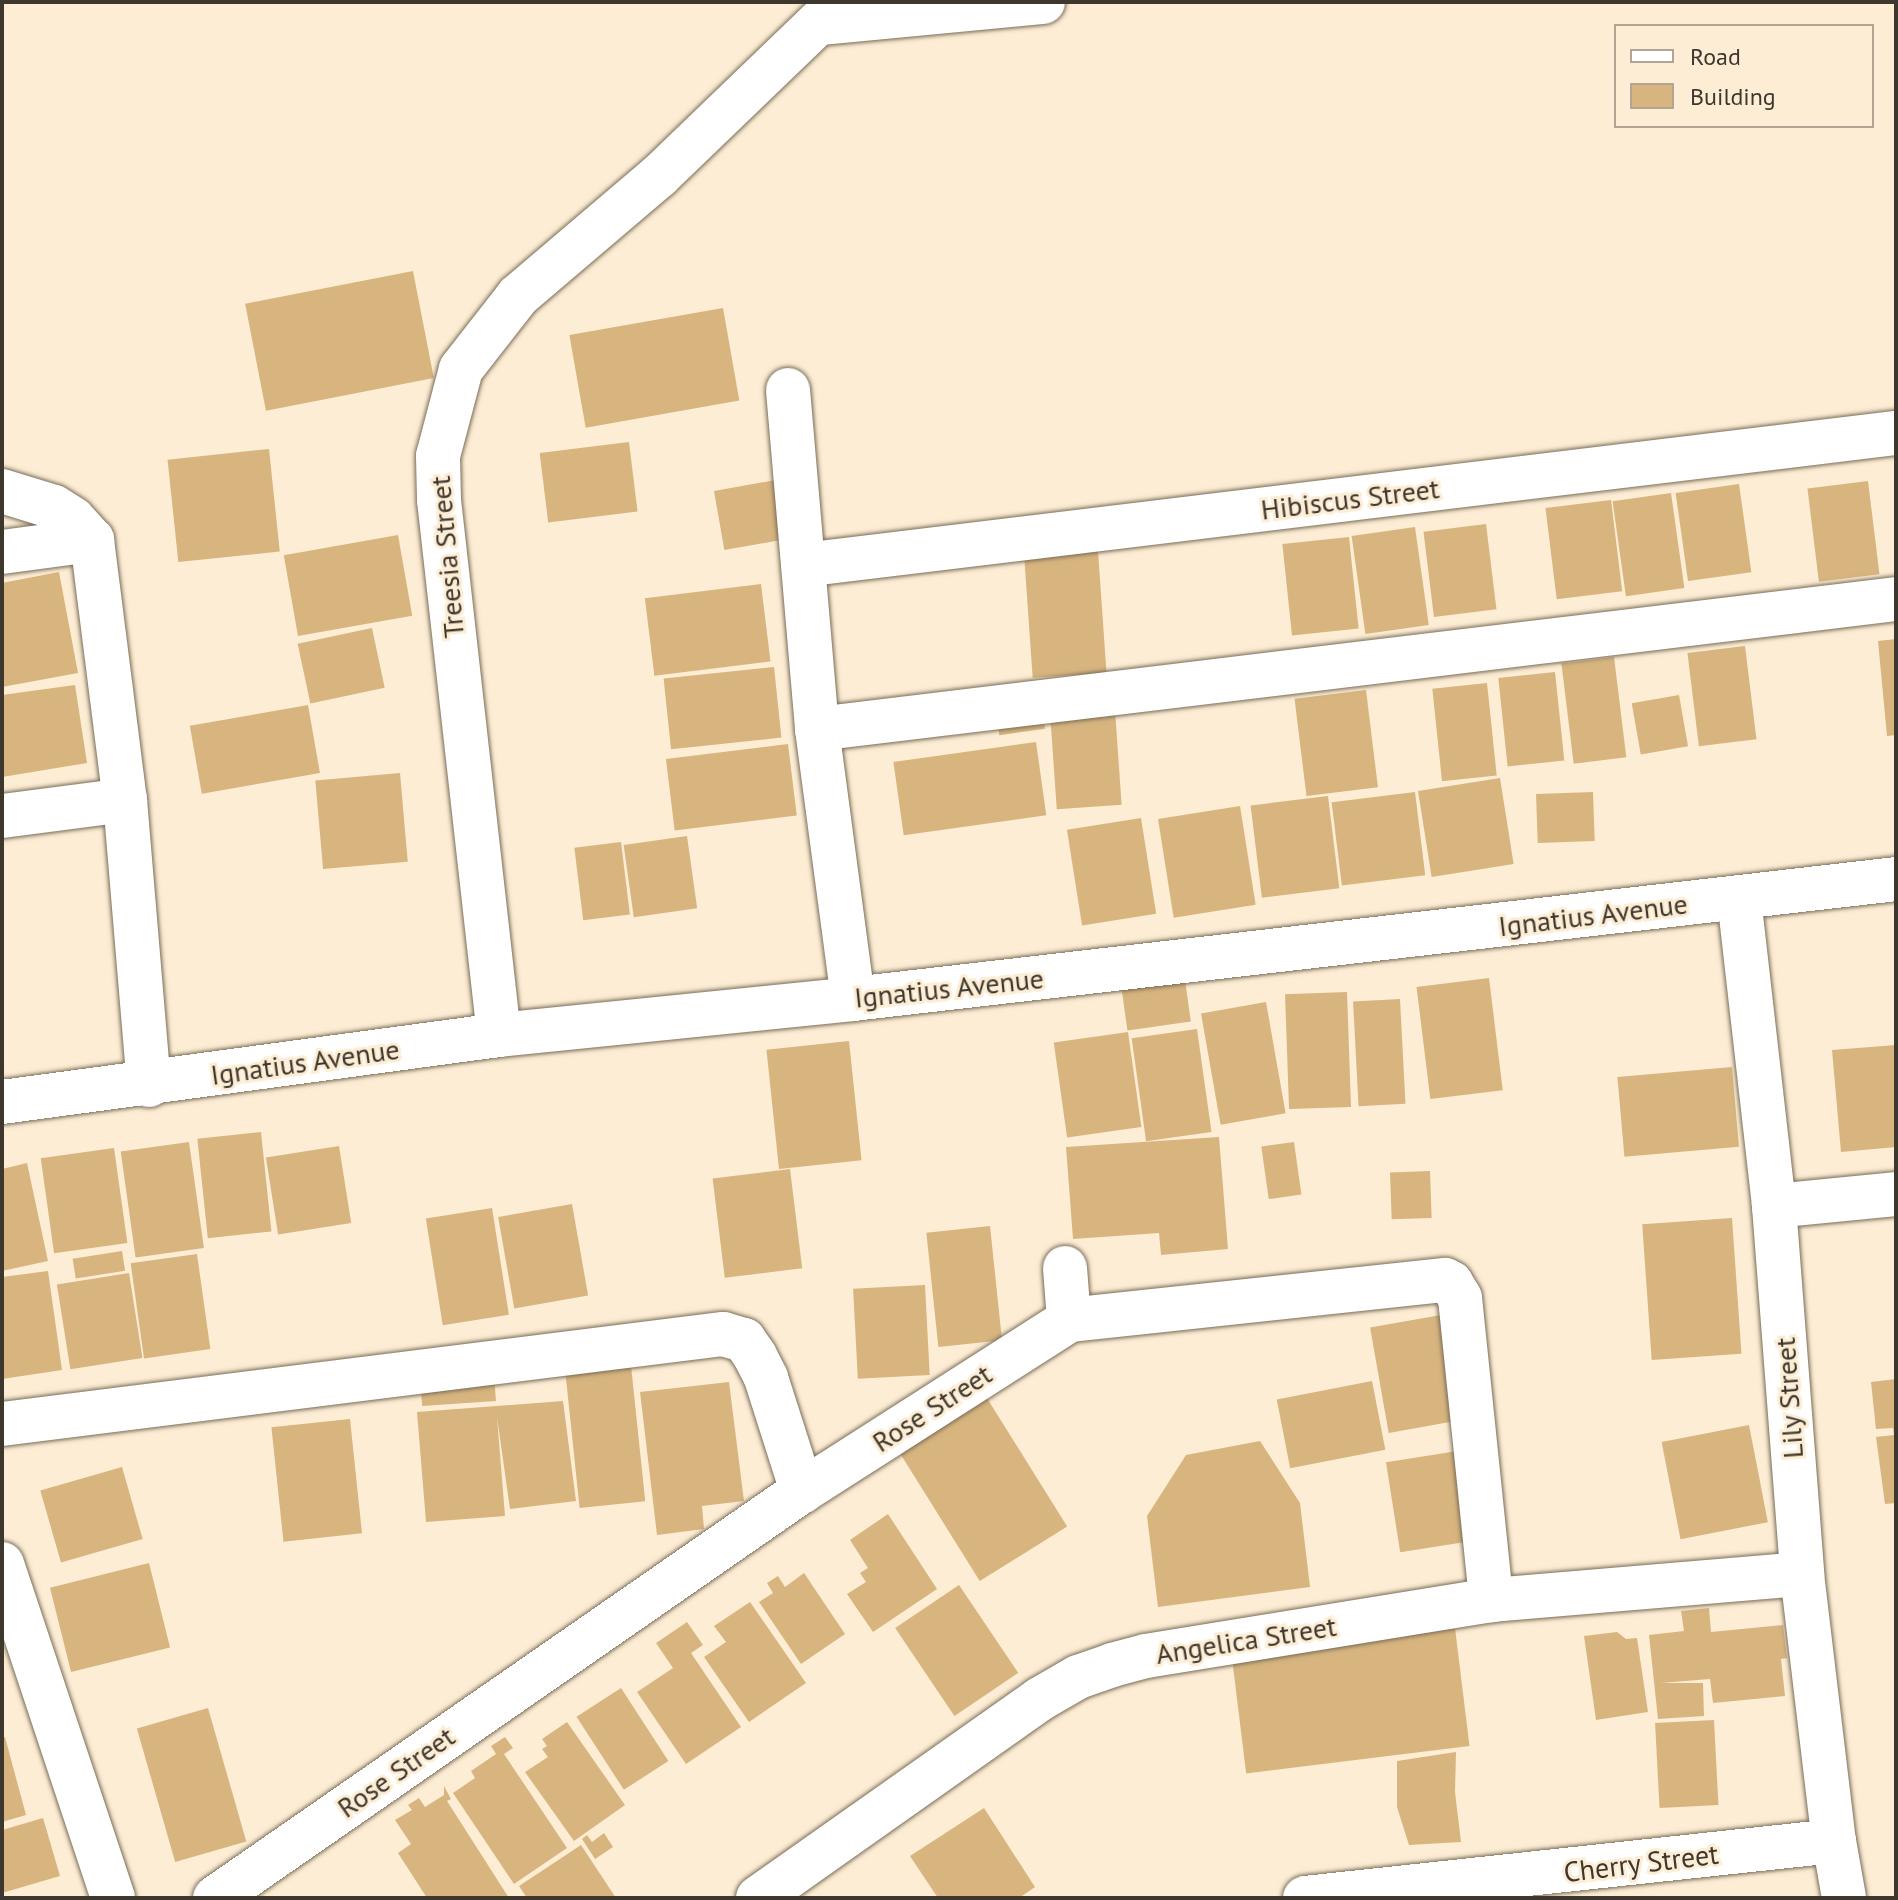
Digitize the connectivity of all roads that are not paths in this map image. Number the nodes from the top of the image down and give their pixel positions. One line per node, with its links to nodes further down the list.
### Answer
1 (1043, 2): 2 (street)
2 (830, 12): 16 (street, Treesia Street)
3 (788, 390): 8 (street)
4 (1896, 433): 8 (street, Hibiscus Street)
5 (2, 491): 6 (street)
6 (92, 540): 7 (street); 11 (street)
7 (2, 552)
8 (803, 565): 10 (street)
9 (1896, 599): 10 (street)
10 (817, 729): 15 (street)
11 (125, 800): 12 (street); 17 (street)
12 (2, 816)
13 (1896, 879): 14 (street, Ignatius Avenue)
14 (1739, 898): 15 (street, Ignatius Avenue); 20 (street, Lily Street)
15 (853, 999): 16 (street, Ignatius Avenue)
16 (499, 1035): 17 (street, Ignatius Avenue)
17 (149, 1085): 18 (street, Ignatius Avenue)
18 (2, 1102)
19 (1896, 1194): 20 (street)
20 (1774, 1206): 26 (street, Lily Street)
21 (1065, 1268): 22 (street)
22 (1069, 1320): 24 (street, Rose Street); 27 (street, Rose Street)
23 (2, 1424): 24 (street)
24 (802, 1491): 32 (street, Rose Street)
25 (2, 1564): 31 (street)
26 (1802, 1574): 27 (street, Angelica Street); 28 (street, Lily Street)
27 (1491, 1600): 33 (street, Angelica Street)
28 (1834, 1841): 29 (street, Cherry Street); 34 (street, Lily Street)
29 (1542, 1886): 30 (street, Cherry Street)
30 (1319, 1897)
31 (113, 1898)
32 (215, 1898)
33 (758, 1898)
34 (1844, 1898)

